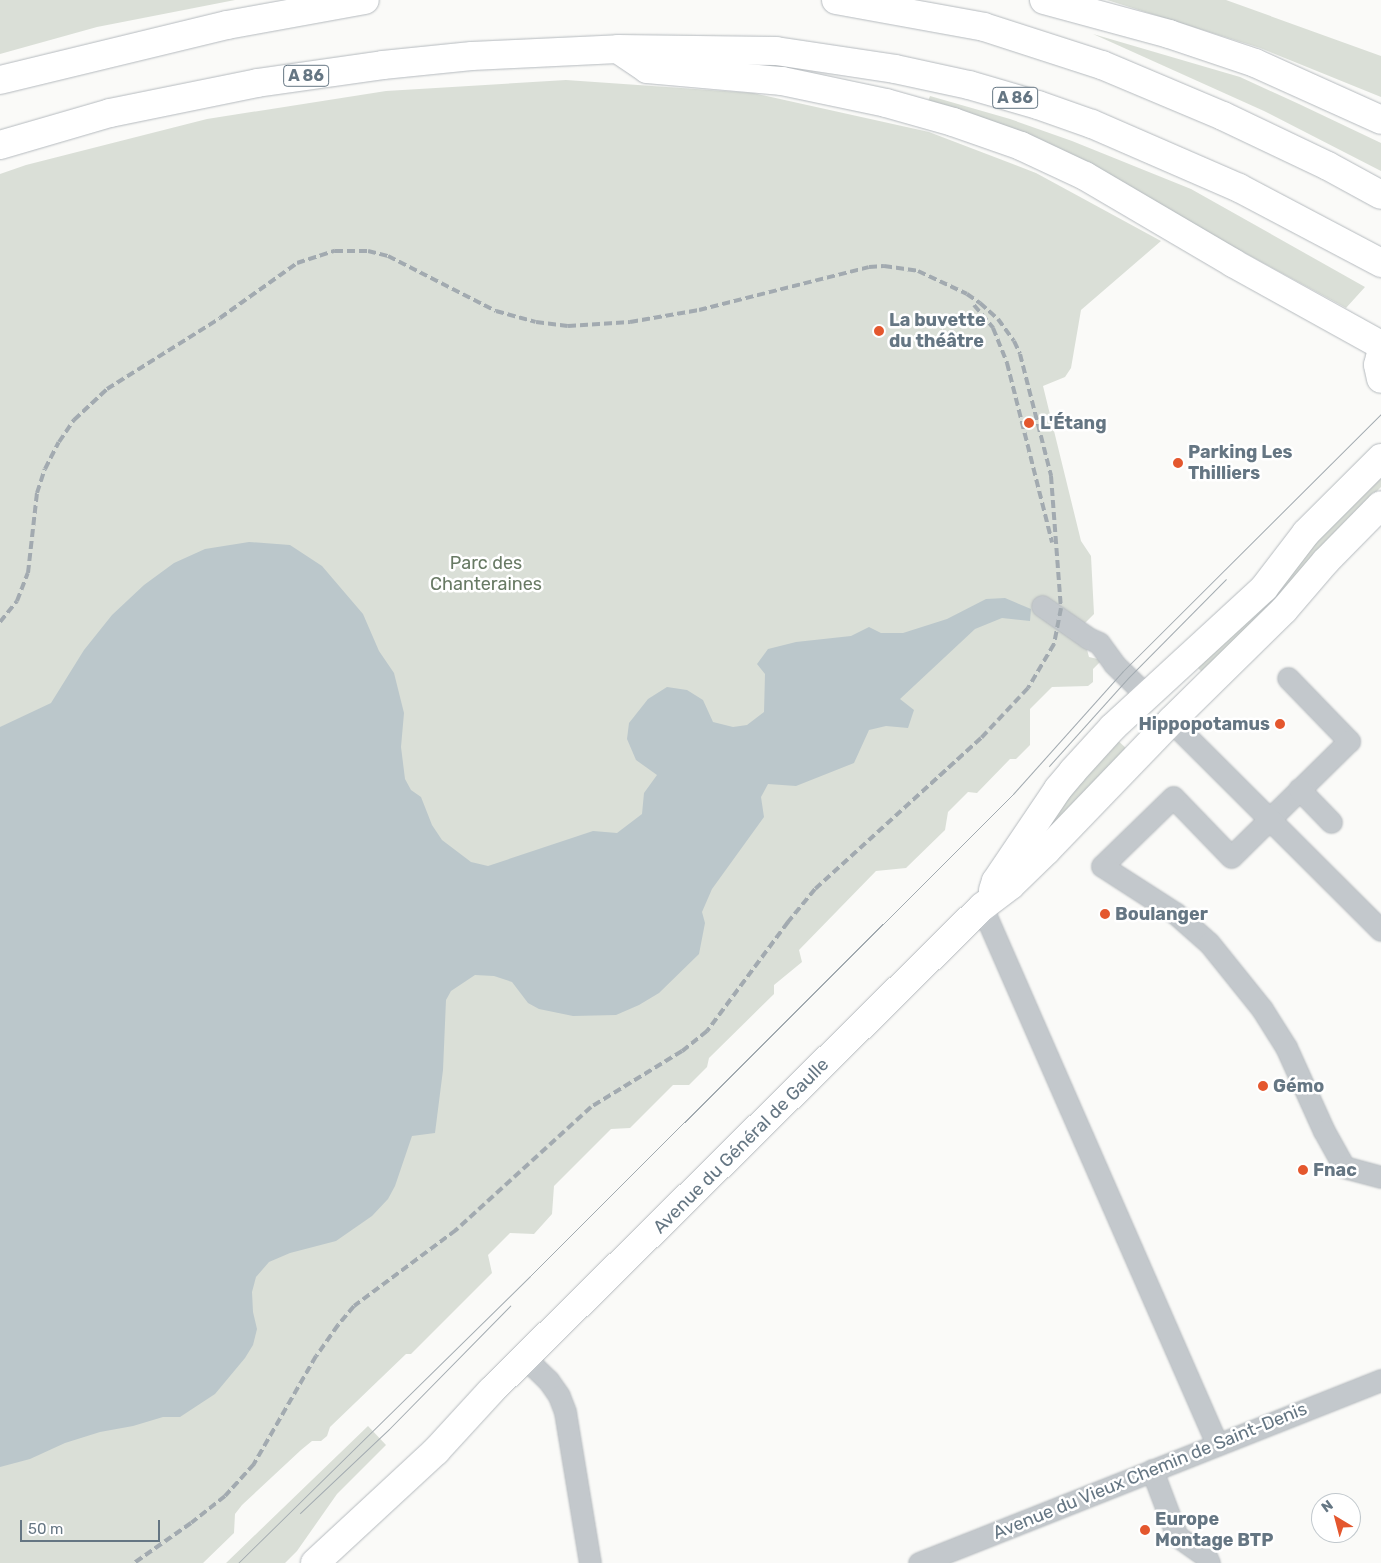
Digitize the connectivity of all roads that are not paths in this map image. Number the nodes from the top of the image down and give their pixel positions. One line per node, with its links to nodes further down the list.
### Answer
1 (366, 0): 5 (main road)
2 (836, 0): 8 (main road)
3 (1044, 0): 6 (main road)
4 (618, 49): 7 (main road, A 86); 9 (main road, A 86); 10 (main road)
5 (0, 80)
6 (1381, 120)
7 (0, 145)
8 (1381, 195)
9 (1381, 263)
10 (1381, 345)
11 (1381, 353): 12 (main road)
12 (1381, 379)
13 (1381, 458): 17 (main road, Avenue du Général de Gaulle)
14 (1381, 505): 18 (main road, Avenue du Général de Gaulle)
15 (1042, 606): 17 (street)
16 (1288, 678): 19 (street)
17 (1147, 696): 18 (main road); 22 (main road, Avenue du Général de Gaulle)
18 (1171, 721): 20 (street); 22 (main road, Avenue du Général de Gaulle)
19 (1298, 789): 20 (street); 21 (street)
20 (1269, 819): 23 (street); 24 (street)
21 (1331, 822)
22 (986, 903): 25 (main road, Avenue du Général de Gaulle); 27 (street)
23 (1381, 930)
24 (1381, 1177)
25 (525, 1358): 29 (main road, Avenue du Général de Gaulle); 30 (street)
26 (1381, 1380): 27 (street, Avenue du Vieux Chemin de Saint-Denis)
27 (1217, 1444): 28 (street, Avenue du Vieux Chemin de Saint-Denis)
28 (1152, 1470): 31 (street, Avenue du Vieux Chemin de Saint-Denis); 32 (street)
29 (314, 1563)
30 (590, 1563)
31 (919, 1563)
32 (1210, 1563)

